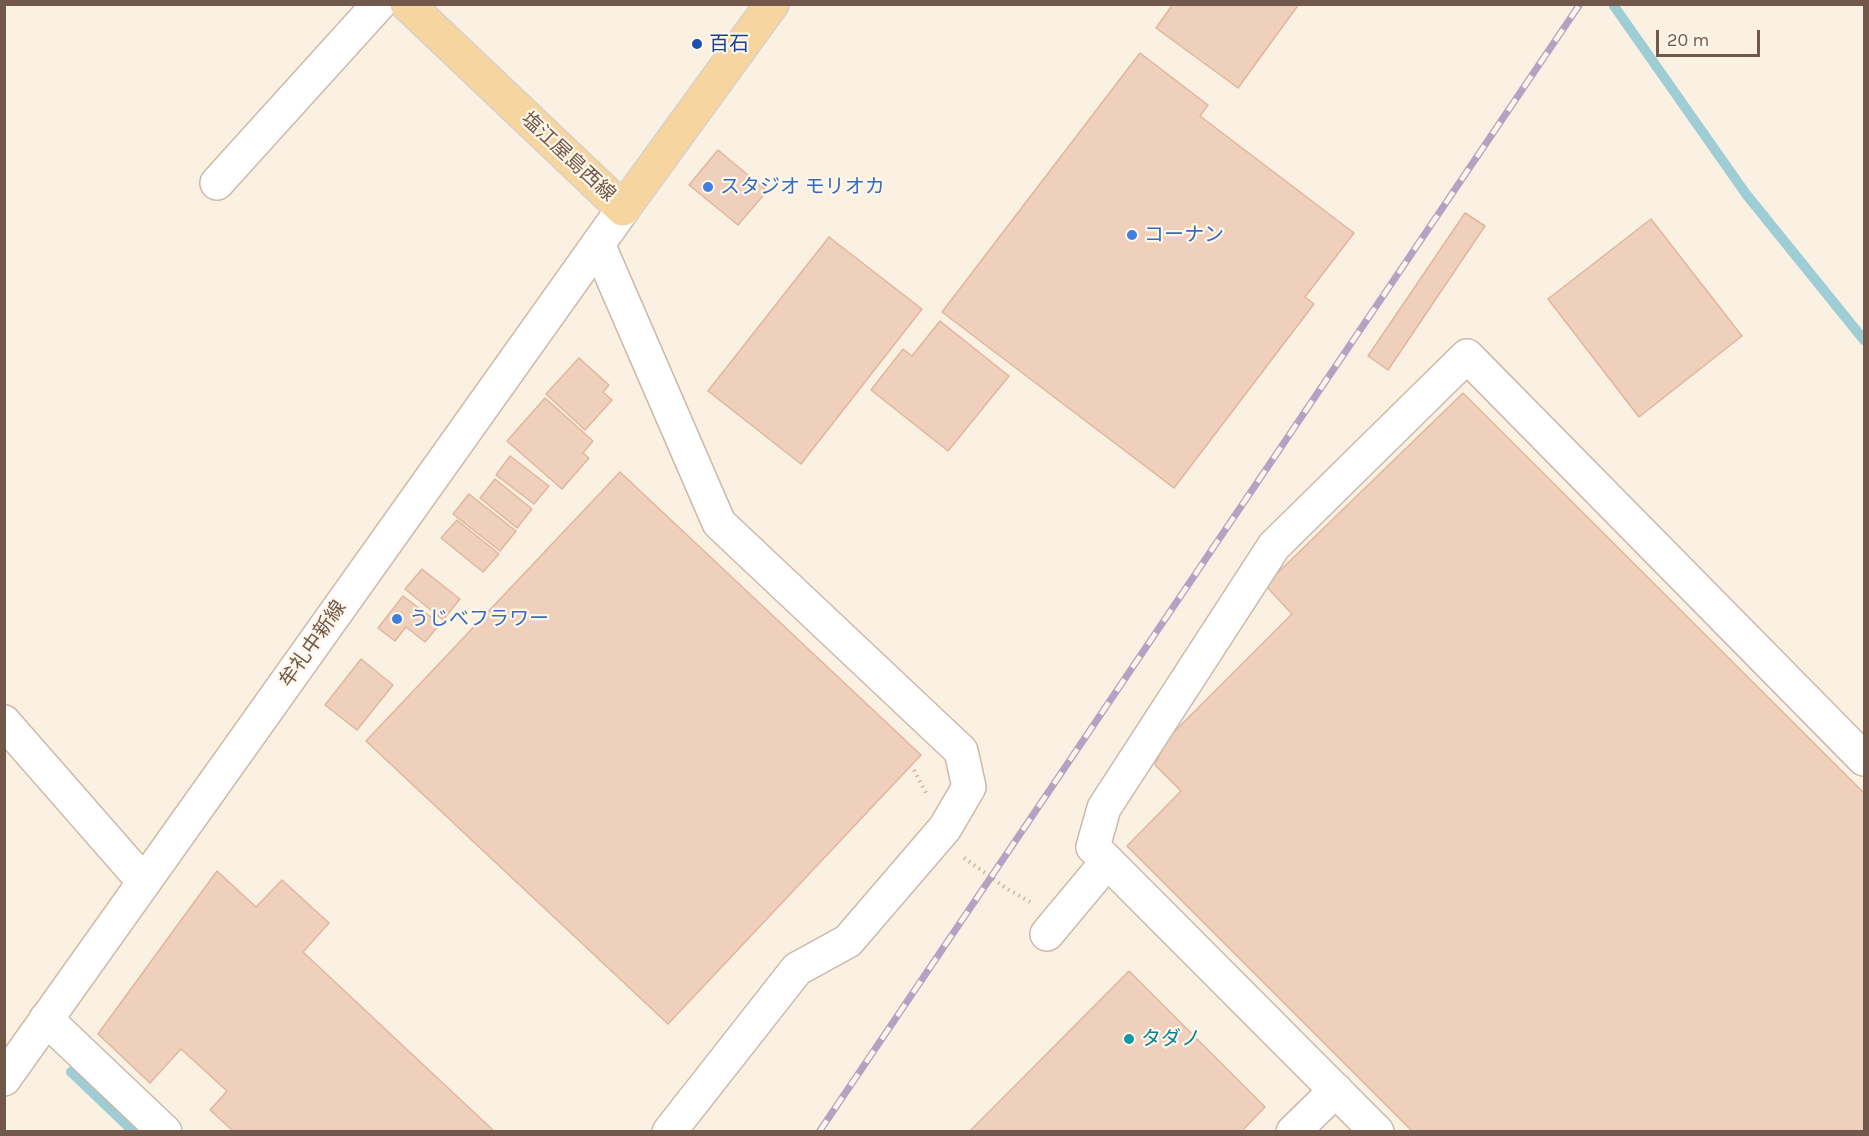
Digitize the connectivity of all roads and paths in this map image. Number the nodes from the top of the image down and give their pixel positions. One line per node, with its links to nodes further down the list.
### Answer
1 (379, 4): 4 (street)
2 (407, 4): 5 (main road, 塩江屋島西線)
3 (772, 4): 5 (main road, 塩江屋島西線)
4 (217, 183)
5 (623, 209): 6 (street, 牟礼中新線)
6 (598, 244): 10 (street); 12 (street, 牟礼中新線)
7 (4, 722): 12 (street)
8 (1864, 759): 11 (street)
9 (914, 771): 10 (path)
10 (945, 828): 13 (path); 18 (street)
11 (1107, 862): 13 (street); 16 (street)
12 (144, 882): 14 (street, 牟礼中新線)
13 (1053, 927)
14 (46, 1019): 15 (street, 牟礼中新線); 17 (street)
15 (4, 1079)
16 (1335, 1090): 19 (street); 20 (street)
17 (165, 1131)
18 (669, 1131)
19 (1293, 1131)
20 (1377, 1131)

